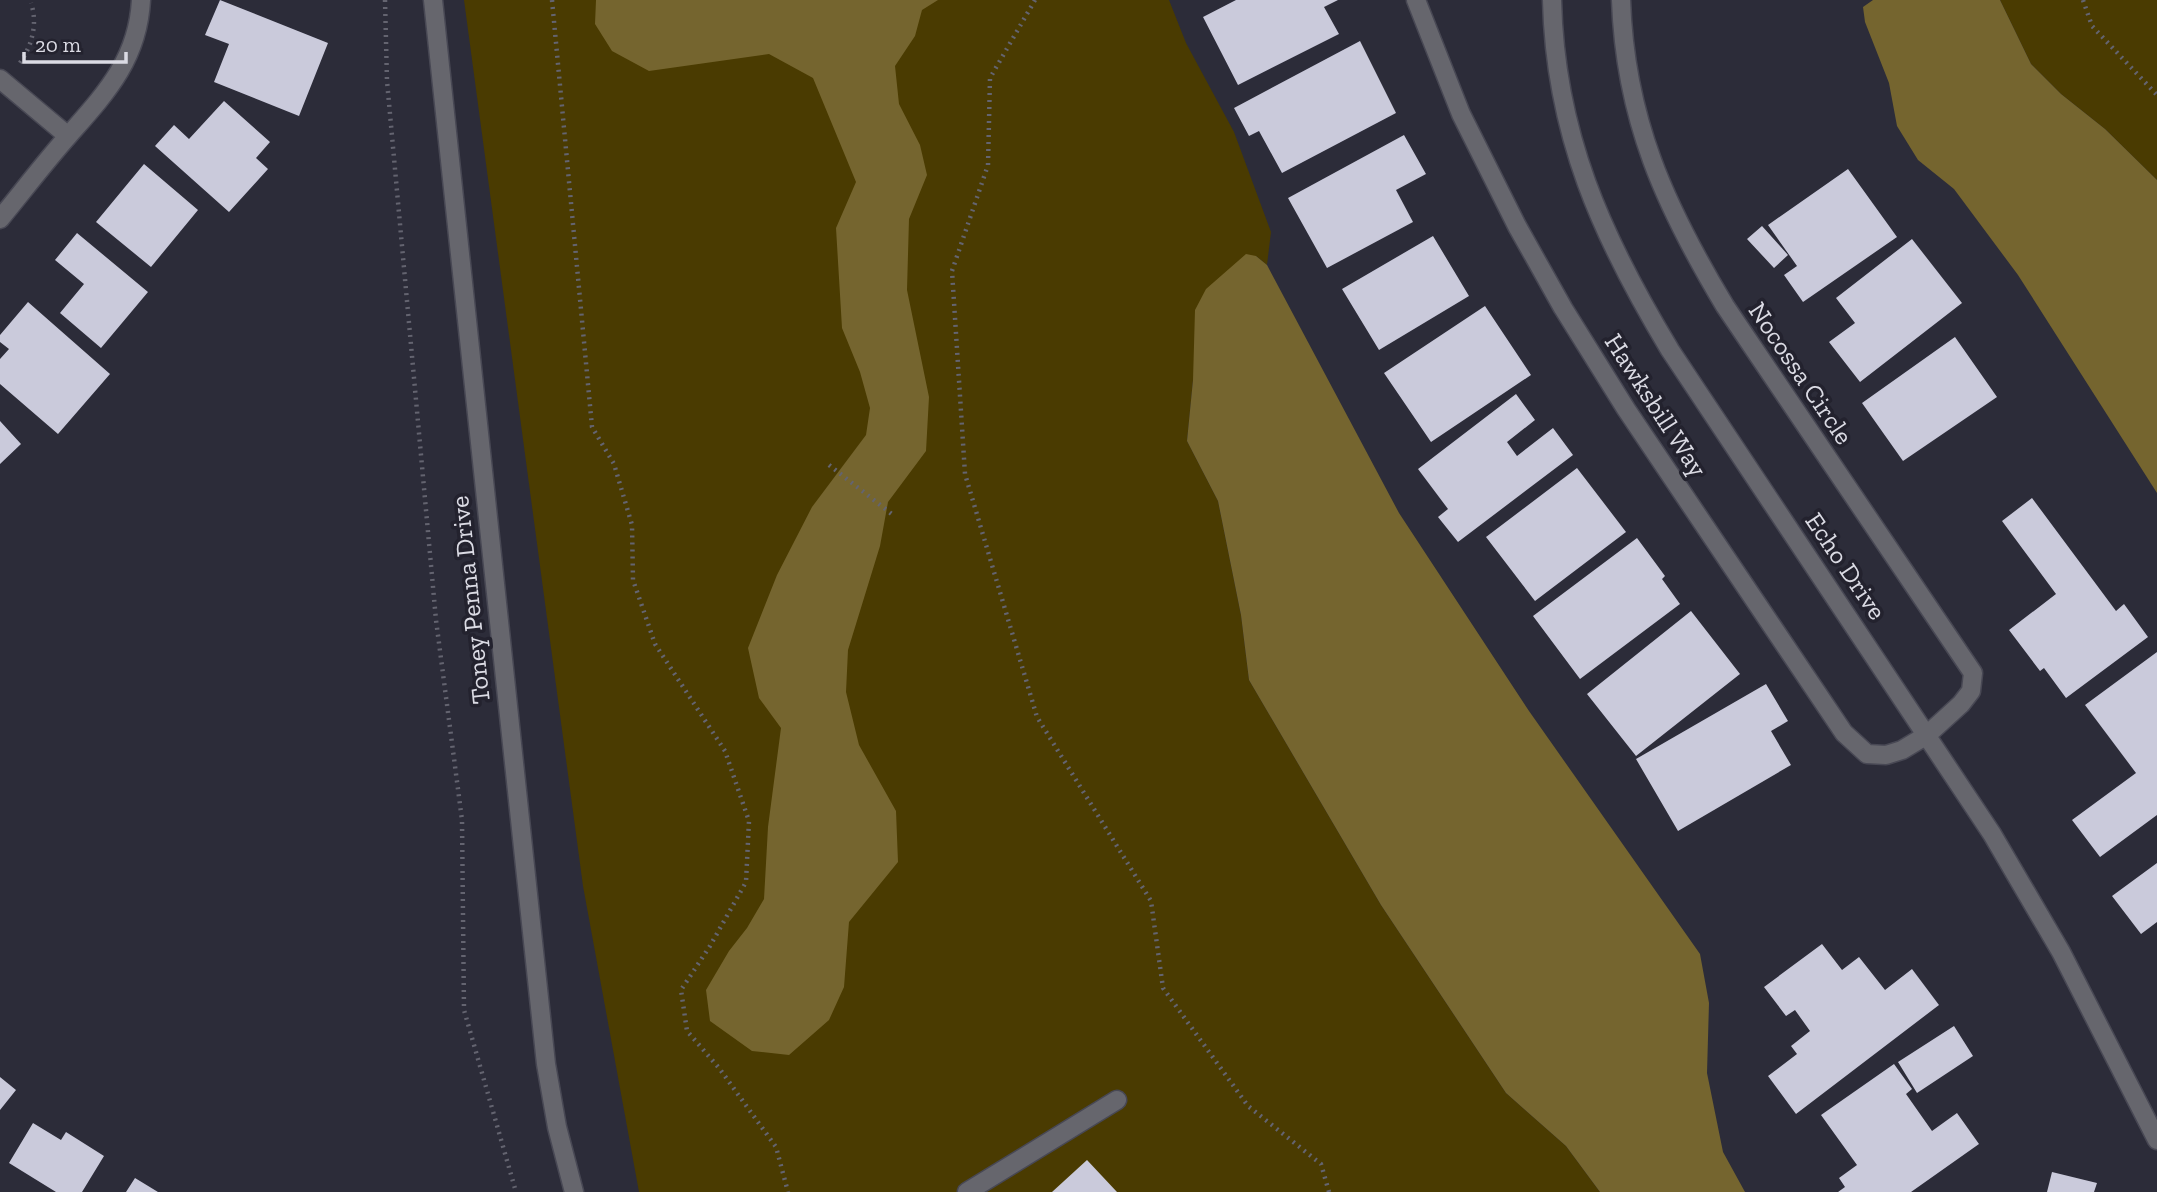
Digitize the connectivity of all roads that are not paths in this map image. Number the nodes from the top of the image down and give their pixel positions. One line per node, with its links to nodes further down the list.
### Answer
1 (141, 0): 7 (street)
2 (433, 0): 12 (street, Toney Penna Drive)
3 (1416, 0): 9 (street, Hawksbill Way)
4 (1552, 0): 9 (street, Echo Drive)
5 (1621, 0): 9 (street, Nocossa Circle)
6 (3, 81): 7 (street)
7 (68, 136): 8 (street)
8 (0, 219)
9 (1927, 735): 11 (street, Echo Drive)
10 (1117, 1100): 13 (street)
11 (2157, 1140)
12 (574, 1192)
13 (967, 1192)

